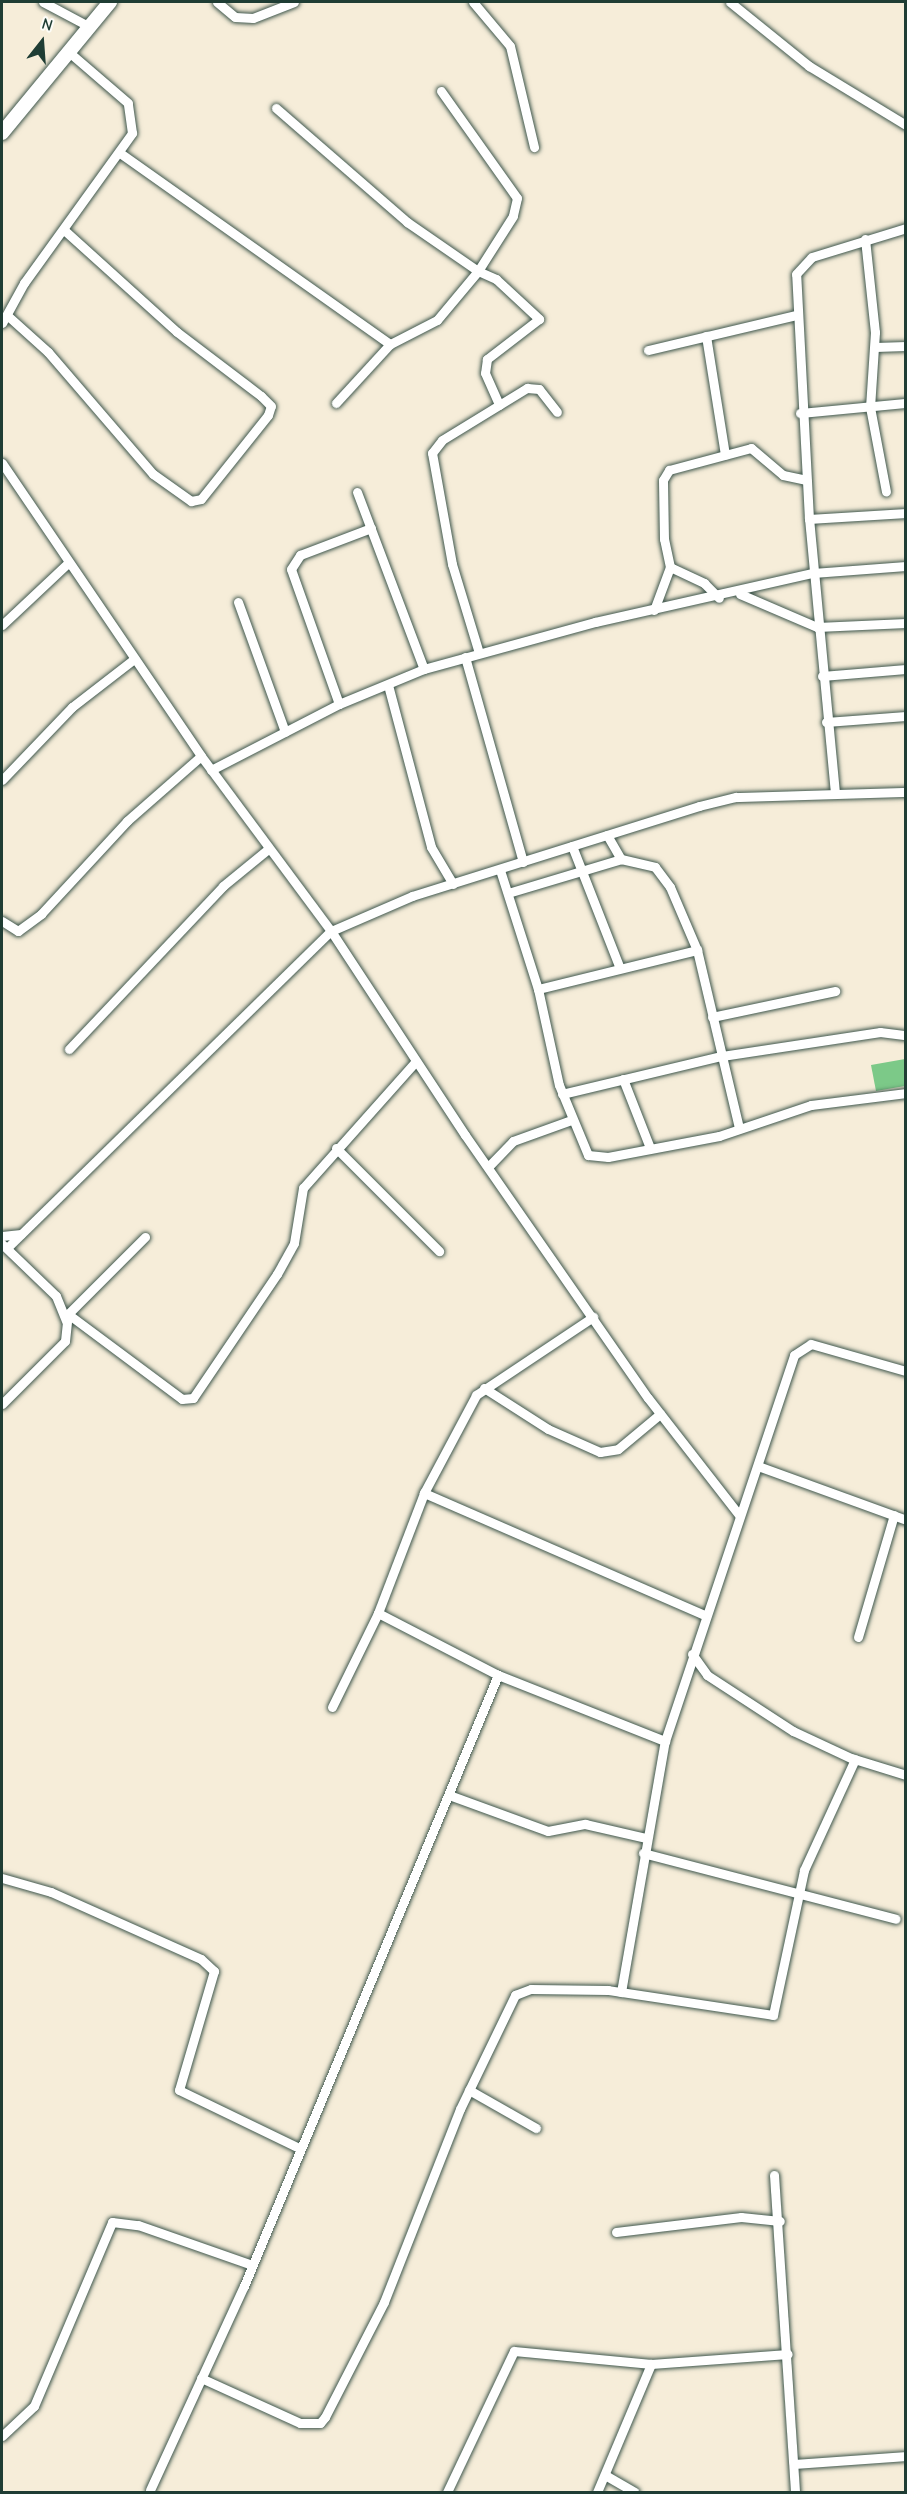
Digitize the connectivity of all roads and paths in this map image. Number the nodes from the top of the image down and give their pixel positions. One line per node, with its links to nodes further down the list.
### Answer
1 (43, 2): 7 (street)
2 (110, 2): 7 (street)
3 (217, 2): 4 (street)
4 (294, 2)
5 (473, 2): 13 (street)
6 (730, 2): 11 (street)
7 (90, 27): 8 (street)
8 (69, 52): 12 (street); 14 (street)
9 (441, 91): 18 (street)
10 (276, 108): 18 (street)
11 (906, 125)
12 (2, 133)
13 (534, 147)
14 (120, 153): 16 (street); 22 (street)
15 (906, 228): 17 (street)
16 (64, 230): 20 (street); 20 (street)
17 (865, 239): 19 (street); 24 (street)
18 (478, 271): 22 (street); 28 (street)
19 (796, 315): 21 (street); 31 (street)
20 (5, 319)
21 (706, 336): 25 (street); 32 (street)
22 (390, 344): 26 (street)
23 (906, 346): 24 (street)
24 (875, 347): 29 (street)
25 (648, 350)
26 (336, 403)
27 (906, 403): 29 (street)
28 (499, 405): 30 (street); 52 (street)
29 (870, 407): 31 (street); 37 (street)
30 (557, 412)
31 (800, 413): 35 (street)
32 (725, 454): 35 (street); 43 (street)
33 (2, 463): 34 (street)
34 (5, 478): 41 (street)
35 (806, 480): 39 (street)
36 (357, 492): 40 (street)
37 (886, 492)
38 (906, 513): 39 (street)
39 (809, 519): 44 (street)
40 (371, 528): 55 (street); 59 (street)
41 (67, 564): 50 (street); 54 (street)
42 (906, 566): 44 (street)
43 (670, 567): 46 (street); 48 (street)
44 (813, 573): 45 (street); 51 (street)
45 (740, 594): 46 (street); 51 (street)
46 (719, 598): 48 (street)
47 (238, 602): 62 (street)
48 (654, 610): 52 (street)
49 (906, 623): 51 (street)
50 (2, 625)
51 (817, 627): 57 (street)
52 (479, 653): 53 (street)
53 (465, 657): 55 (street); 72 (street)
54 (134, 659): 63 (street); 65 (street)
55 (424, 669): 58 (street)
56 (906, 669): 57 (street)
57 (822, 676): 61 (street)
58 (388, 685): 59 (street); 75 (street)
59 (339, 704): 62 (street)
60 (906, 716): 61 (street)
61 (826, 722): 67 (street)
62 (285, 732): 64 (street)
63 (201, 756): 64 (street); 77 (street)
64 (212, 770): 70 (street)
65 (2, 780)
66 (906, 792): 67 (street)
67 (835, 793): 68 (street)
68 (607, 835): 69 (street); 71 (street)
69 (572, 846): 72 (street); 74 (street)
70 (267, 850): 78 (street); 85 (street)
71 (621, 859): 74 (street); 79 (street)
72 (523, 862): 73 (street)
73 (500, 870): 75 (street); 76 (street)
74 (582, 870): 76 (street); 80 (street)
75 (453, 884): 78 (street)
76 (508, 893): 81 (street)
77 (2, 921)
78 (331, 931): 87 (street); 96 (street)
79 (697, 950): 80 (street); 83 (street)
80 (619, 966): 81 (street)
81 (538, 989): 90 (street)
82 (835, 991): 83 (street)
83 (712, 1017): 86 (street)
84 (906, 1035): 86 (street)
85 (69, 1049)
86 (722, 1056): 88 (street); 92 (street)
87 (416, 1061): 93 (street); 95 (street)
88 (623, 1079): 90 (street); 94 (street)
89 (906, 1093): 92 (street)
90 (562, 1094): 91 (street)
91 (571, 1120): 94 (street); 95 (street)
92 (739, 1128): 94 (street)
93 (336, 1148): 100 (street); 102 (street)
94 (650, 1148)
95 (488, 1167): 101 (street)
96 (21, 1234): 97 (street); 99 (street)
97 (2, 1236)
98 (145, 1237): 102 (street)
99 (4, 1246): 102 (street)
100 (439, 1251)
101 (593, 1317): 104 (street); 106 (street)
102 (67, 1318): 105 (street)
103 (906, 1371): 107 (street)
104 (484, 1388): 106 (street); 108 (street)
105 (2, 1404)
106 (660, 1414): 109 (street)
107 (758, 1466): 109 (street); 110 (street)
108 (424, 1493): 112 (street); 113 (street)
109 (739, 1515): 113 (street)
110 (894, 1515): 111 (street); 114 (street)
111 (906, 1520)
112 (378, 1613): 117 (street); 119 (street)
113 (705, 1615): 115 (street)
114 (858, 1637)
115 (692, 1654): 116 (street); 118 (street)
116 (686, 1672): 118 (street); 120 (street)
117 (498, 1675): 120 (street); 123 (street)
118 (707, 1675): 121 (street)
119 (332, 1707)
120 (665, 1741): 124 (street)
121 (855, 1760): 122 (street); 127 (street)
122 (906, 1775)
123 (449, 1795): 124 (street); 132 (street)
124 (646, 1838): 125 (street)
125 (643, 1853): 127 (street); 129 (street)
126 (4, 1882): 132 (street)
127 (798, 1890): 128 (street); 129 (street)
128 (896, 1919)
129 (621, 1992): 130 (street)
130 (469, 2090): 131 (street); 139 (street)
131 (536, 2127)
132 (297, 2147): 136 (street)
133 (774, 2175): 134 (street)
134 (780, 2221): 135 (street); 137 (street)
135 (616, 2232)
136 (252, 2265): 139 (street); 140 (street)
137 (788, 2354): 138 (street); 142 (street)
138 (651, 2364): 143 (street); 146 (street)
139 (201, 2378): 145 (street)
140 (2, 2436)
141 (906, 2456): 142 (street)
142 (795, 2464): 144 (street)
143 (605, 2475): 147 (street); 148 (street)
144 (794, 2476): 149 (street); 150 (street)
145 (150, 2490)
146 (447, 2493)
147 (597, 2493)
148 (635, 2493)
149 (787, 2493)
150 (795, 2493)

